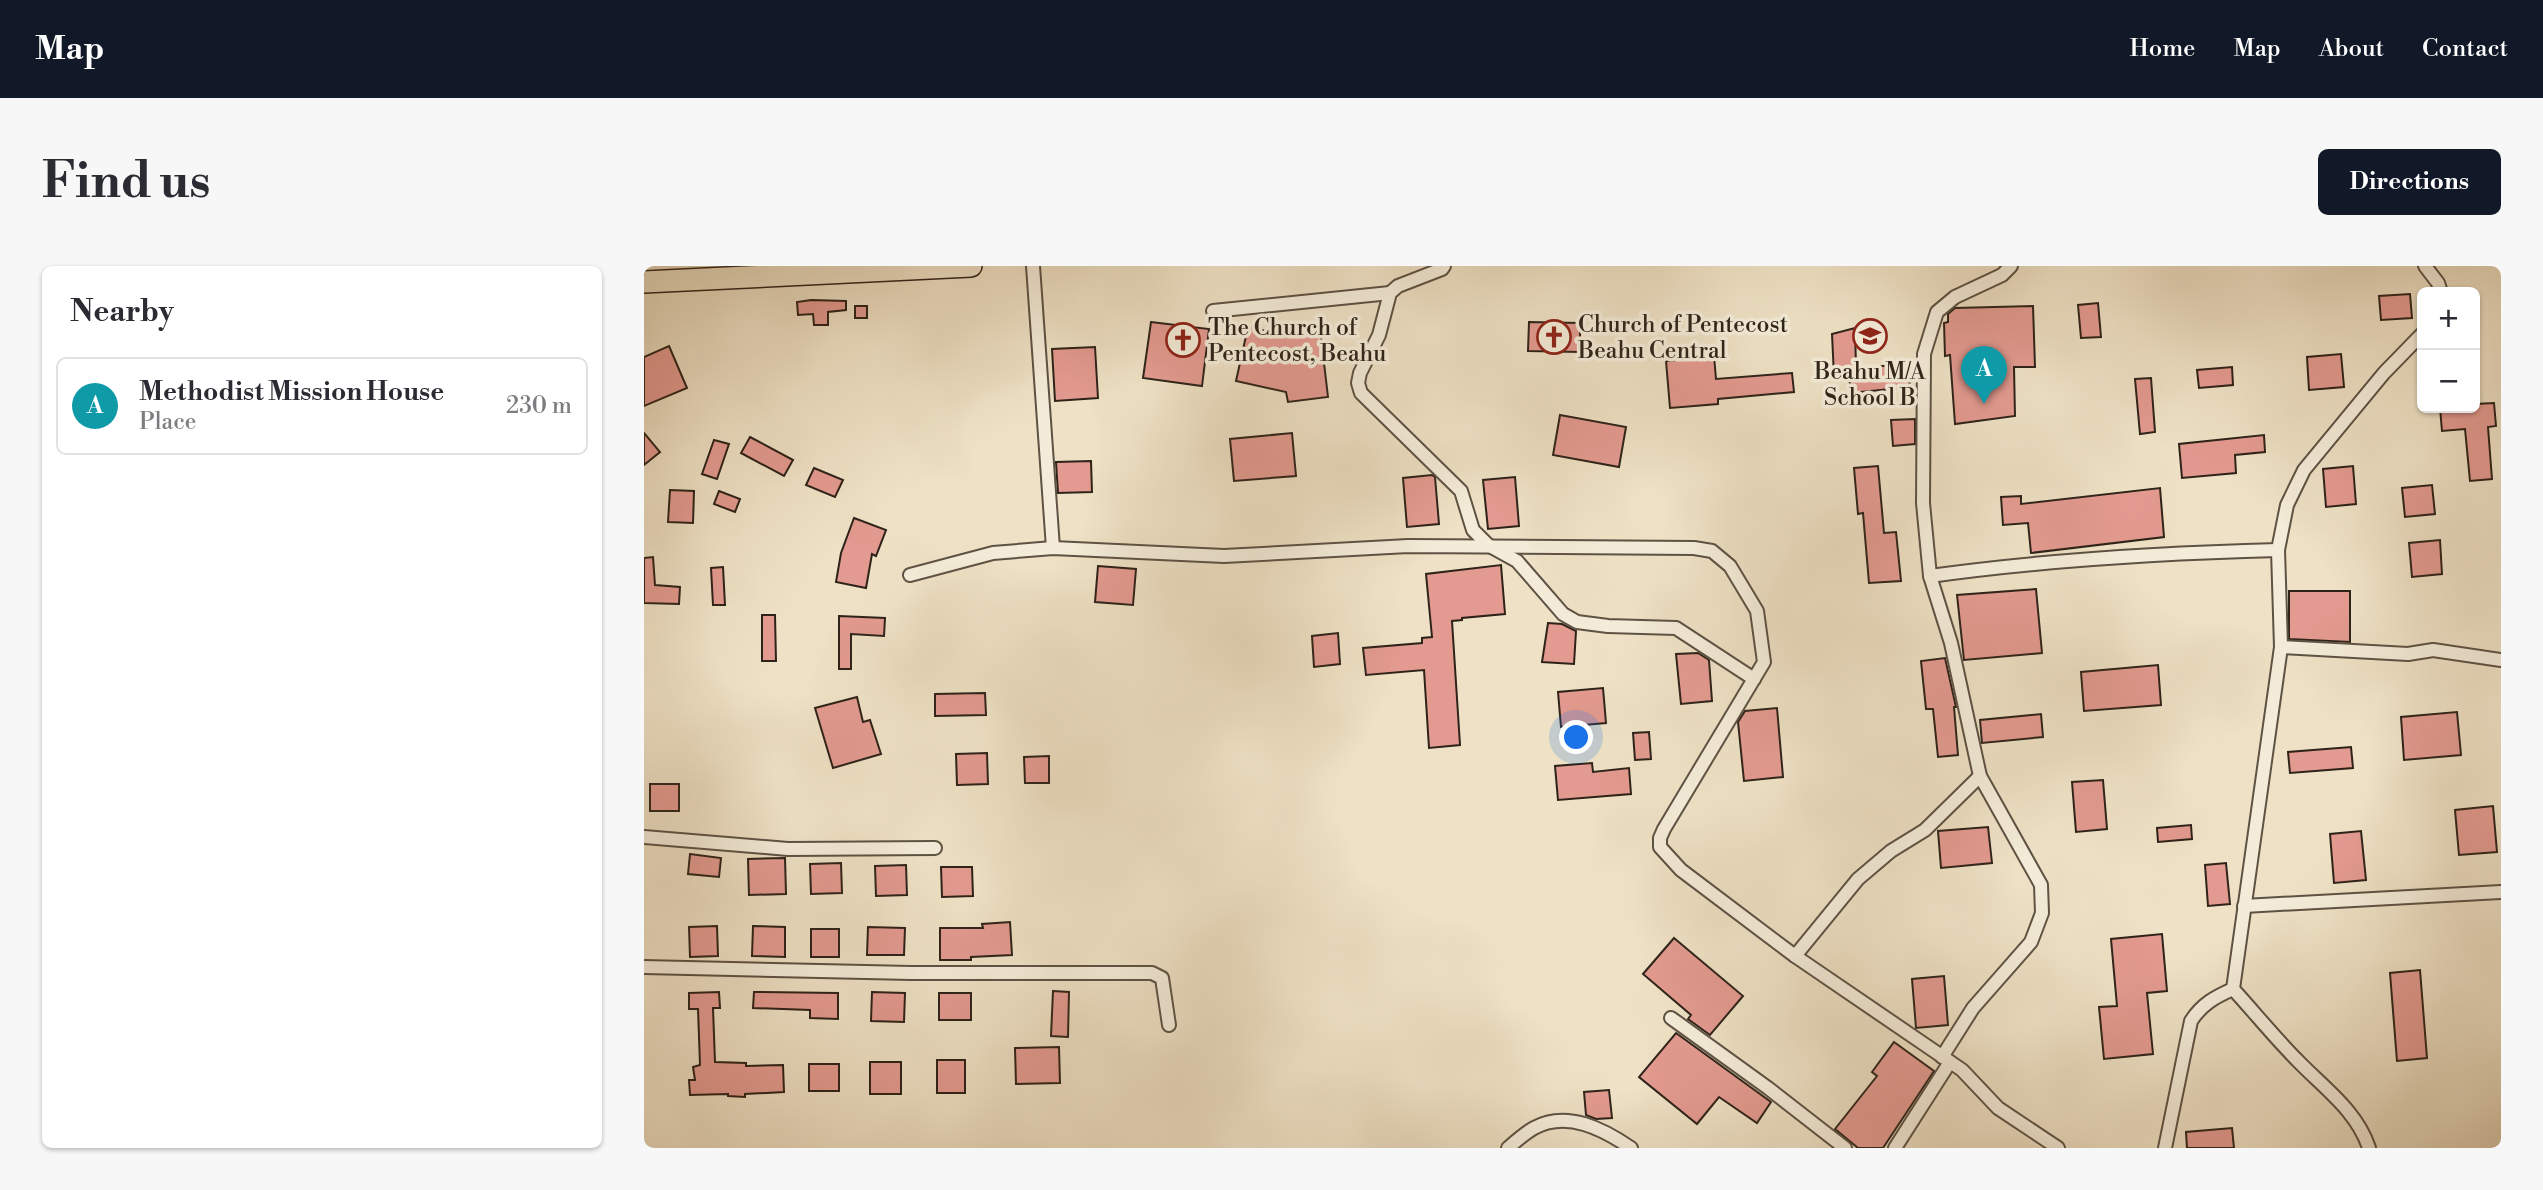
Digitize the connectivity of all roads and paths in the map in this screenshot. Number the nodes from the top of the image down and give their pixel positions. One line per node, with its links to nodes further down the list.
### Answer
1 (971, 266): 6 (highway)
2 (1033, 266): 12 (street)
3 (1444, 266): 8 (street)
4 (2011, 266): 15 (street)
5 (2425, 266): 7 (street)
6 (644, 282)
7 (2439, 287)
8 (1390, 293): 9 (street); 11 (street)
9 (1213, 312)
10 (2417, 339): 13 (street)
11 (1488, 545): 12 (street); 18 (street); 18 (street)
12 (1053, 548): 14 (street)
13 (2278, 550): 15 (street); 16 (street)
14 (910, 575)
15 (1930, 576): 19 (street)
16 (2281, 647): 17 (street); 23 (street)
17 (2501, 660)
18 (1754, 679): 24 (street)
19 (1980, 776): 24 (street); 29 (street)
20 (644, 837): 21 (street)
21 (935, 848)
22 (2501, 892): 23 (street)
23 (2244, 906): 26 (street)
24 (1795, 956): 29 (street)
25 (644, 967): 28 (street)
26 (2233, 989): 35 (street); 36 (street)
27 (1671, 1018): 32 (street)
28 (1169, 1025)
29 (1946, 1059): 33 (street); 34 (street)
30 (1508, 1148): 31 (street)
31 (1630, 1148)
32 (1845, 1148)
33 (1895, 1148)
34 (2058, 1148)
35 (2165, 1148)
36 (2369, 1148)

